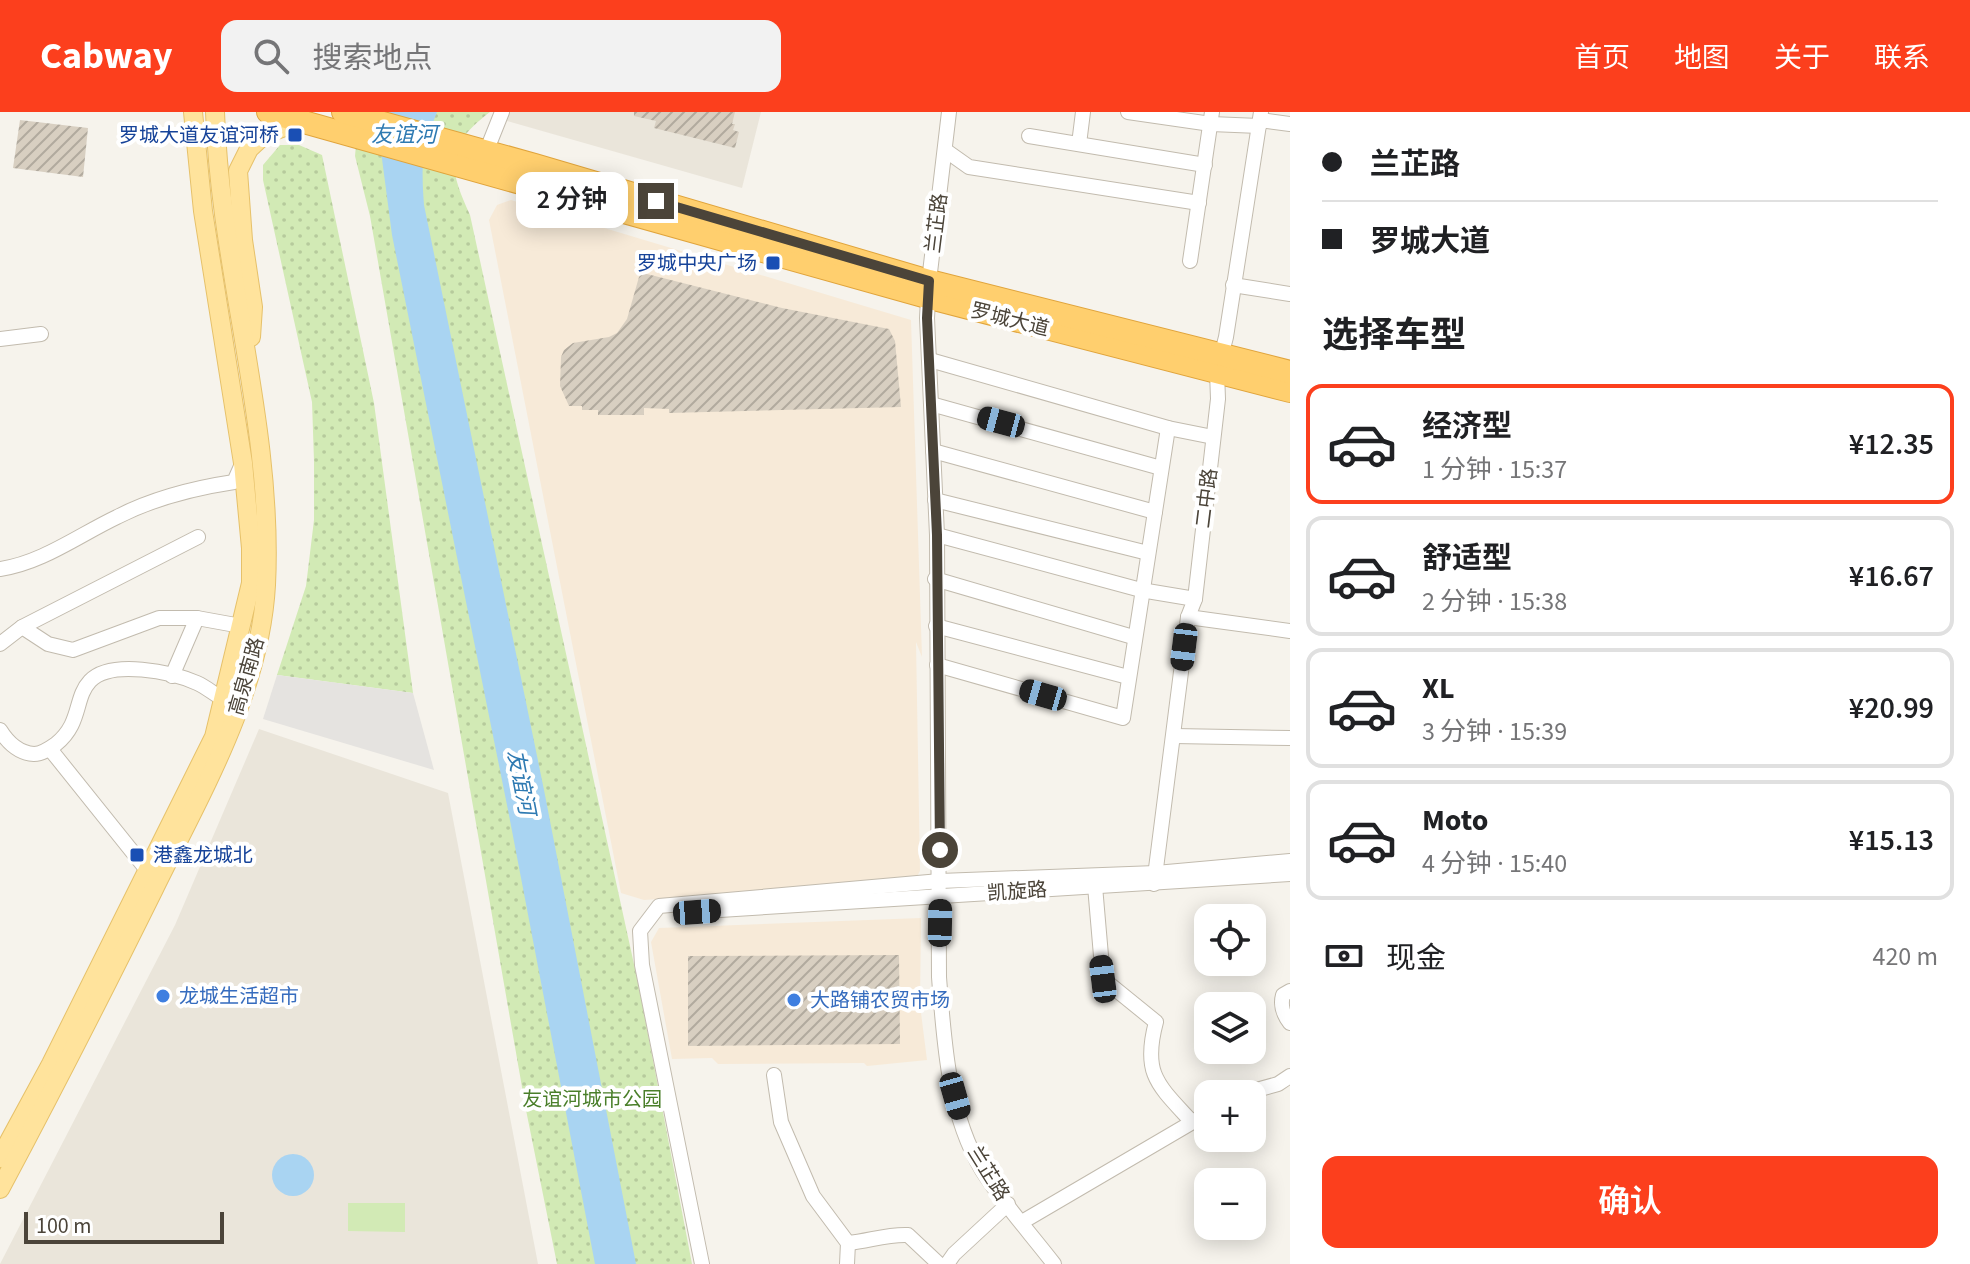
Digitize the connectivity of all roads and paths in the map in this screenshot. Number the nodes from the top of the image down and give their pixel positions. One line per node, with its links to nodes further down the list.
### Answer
1 (193, 112): 35 (main road, 高泉南路)
2 (215, 112): 28 (main road, 高泉南路)
3 (268, 112): 11 (highway, 罗城大道)
4 (343, 112): 13 (highway, 罗城大道)
5 (502, 112): 17 (street)
6 (949, 112): 16 (street, 兰芷路)
7 (1083, 112): 15 (street)
8 (1128, 112): 9 (street)
9 (1211, 118): 10 (street); 18 (street)
10 (1260, 119): 12 (street); 21 (street, 二中路)
11 (301, 121): 13 (highway, 罗城大道); 28 (main road)
12 (1290, 124)
13 (364, 128): 17 (highway, 罗城大道)
14 (1029, 136): 15 (street)
15 (1079, 144): 18 (street)
16 (945, 150): 19 (street); 22 (street, 兰芷路)
17 (483, 157): 22 (highway, 罗城大道)
18 (1205, 165): 19 (street)
19 (1199, 203): 20 (street)
20 (1190, 261)
21 (1233, 285): 23 (street); 27 (street, 二中路)
22 (929, 290): 26 (street, 兰芷路); 27 (highway, 罗城大道)
23 (1290, 294)
24 (41, 334): 25 (street)
25 (0, 339)
26 (930, 360): 31 (street, 兰芷路); 32 (street)
27 (1220, 363): 29 (highway, 罗城大道); 30 (highway, 罗城大道); 33 (street, 二中路)
28 (249, 367): 75 (main road, 高泉南路)
29 (1290, 372)
30 (1290, 391)
31 (931, 404): 34 (street, 兰芷路); 36 (street)
32 (1168, 428): 33 (street); 36 (street)
33 (1213, 437): 45 (street, 二中路)
34 (933, 451): 37 (street, 兰芷路); 38 (street)
35 (243, 463): 42 (street); 48 (main road, 高泉南路)
36 (1161, 468): 38 (street)
37 (935, 500): 39 (street, 兰芷路); 41 (street)
38 (1155, 512): 41 (street)
39 (937, 535): 43 (street, 兰芷路); 44 (street)
40 (198, 537): 50 (street)
41 (1148, 553): 44 (street)
42 (0, 569)
43 (935, 579): 49 (street, 兰芷路); 52 (street)
44 (1141, 590): 45 (street); 52 (street)
45 (1195, 599): 46 (street, 二中路)
46 (1188, 617): 51 (street); 59 (street, 二中路)
47 (197, 618): 48 (street); 50 (street); 55 (street)
48 (241, 626): 57 (main road, 高泉南路)
49 (936, 626): 54 (street, 兰芷路); 56 (street)
50 (22, 627): 53 (street)
51 (1290, 631)
52 (1133, 637): 56 (street)
53 (0, 644)
54 (937, 665): 56 (street); 67 (street, 兰芷路)
55 (172, 676): 57 (street); 61 (street)
56 (1128, 677)
57 (223, 699): 63 (main road, 高泉南路)
58 (0, 730): 61 (street)
59 (1174, 736): 60 (street); 65 (street, 二中路)
60 (1290, 738)
61 (50, 749): 63 (street)
62 (1290, 861): 65 (street)
63 (147, 870): 74 (main road, 高泉南路)
64 (1290, 874): 65 (street, 凯旋路)
65 (1155, 878): 66 (street, 凯旋路); 67 (street)
66 (1095, 886): 67 (street, 凯旋路); 73 (street)
67 (940, 888): 76 (street, 兰芷路); 79 (street, 凯旋路)
68 (1290, 991): 69 (street)
69 (1290, 1023)
70 (774, 1075): 78 (street)
71 (1290, 1076): 72 (street)
72 (1266, 1087)
73 (1192, 1122): 77 (street)
74 (0, 1158)
75 (0, 1189)
76 (1008, 1204): 77 (street, 兰芷路); 82 (street)
77 (1022, 1222): 83 (street, 兰芷路)
78 (848, 1243): 80 (street); 81 (street)
79 (702, 1264)
80 (847, 1264)
81 (939, 1264)
82 (947, 1264)
83 (1054, 1264)

